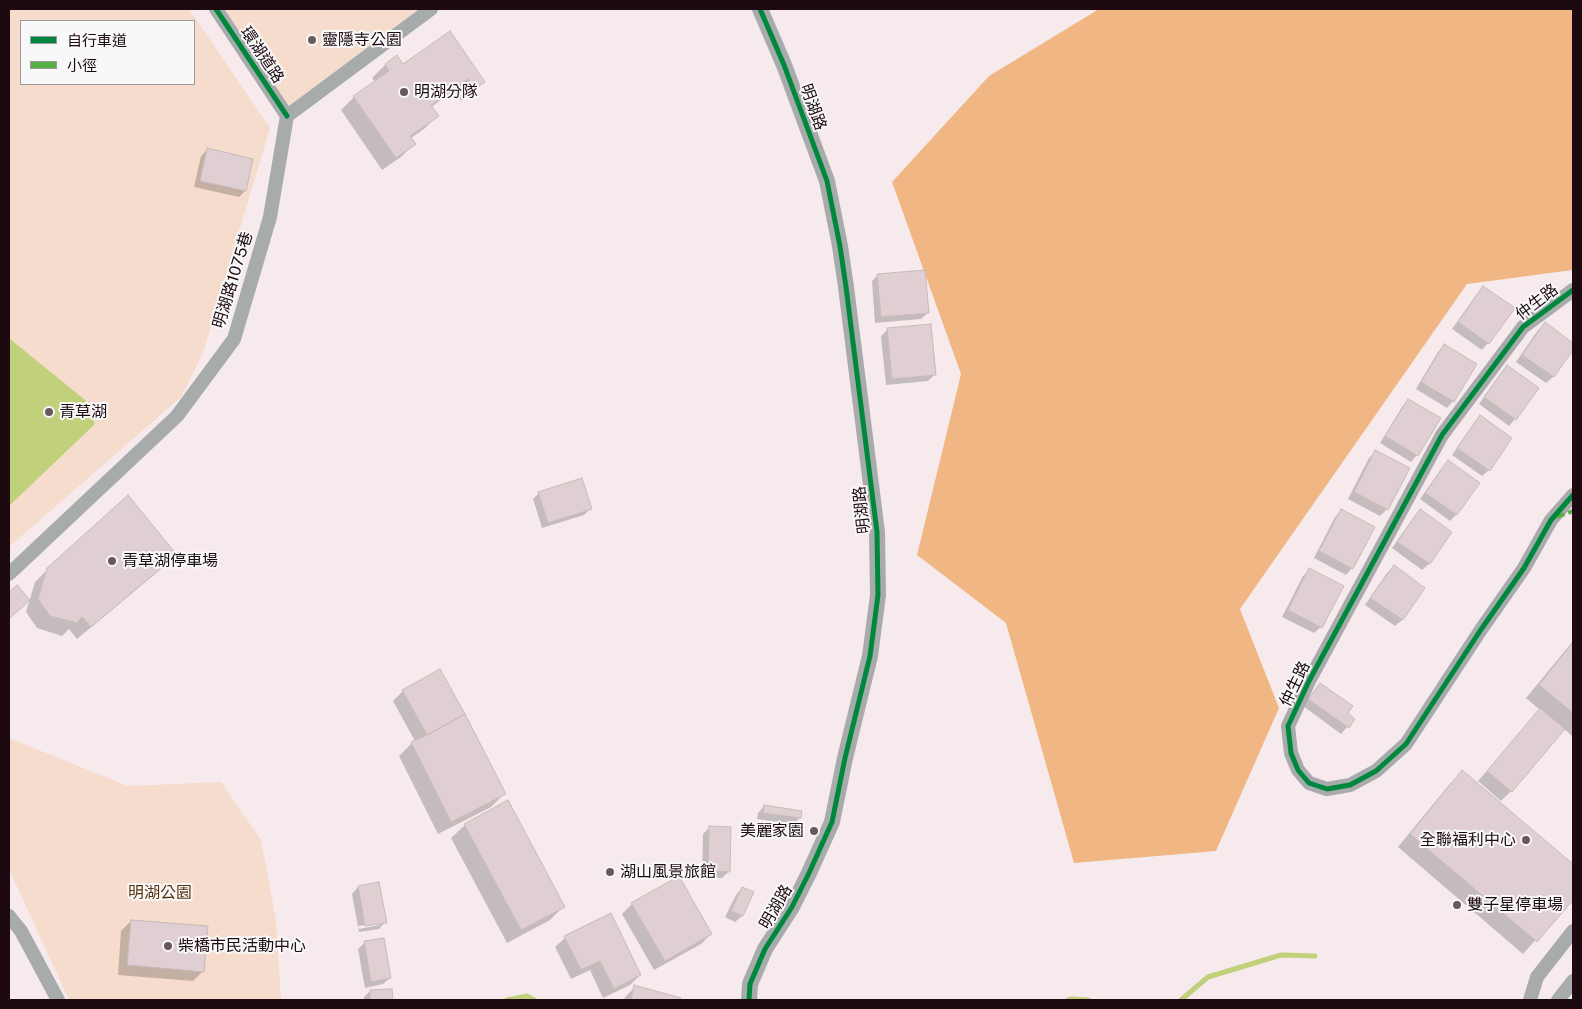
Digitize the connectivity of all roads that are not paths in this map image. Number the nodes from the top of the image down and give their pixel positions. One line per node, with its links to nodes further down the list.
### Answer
1 (216, 9): 4 (street, 環湖道路)
2 (431, 9): 4 (street)
3 (760, 9): 12 (street, 明湖路)
4 (287, 116): 7 (street, 明湖路1075巷)
5 (1573, 290): 6 (street, 仲生路)
6 (1573, 495)
7 (9, 574)
8 (9, 916): 11 (street)
9 (1573, 931): 13 (street)
10 (1573, 981): 14 (street)
11 (58, 1000)
12 (749, 1000)
13 (1530, 1000)
14 (1558, 1000)

